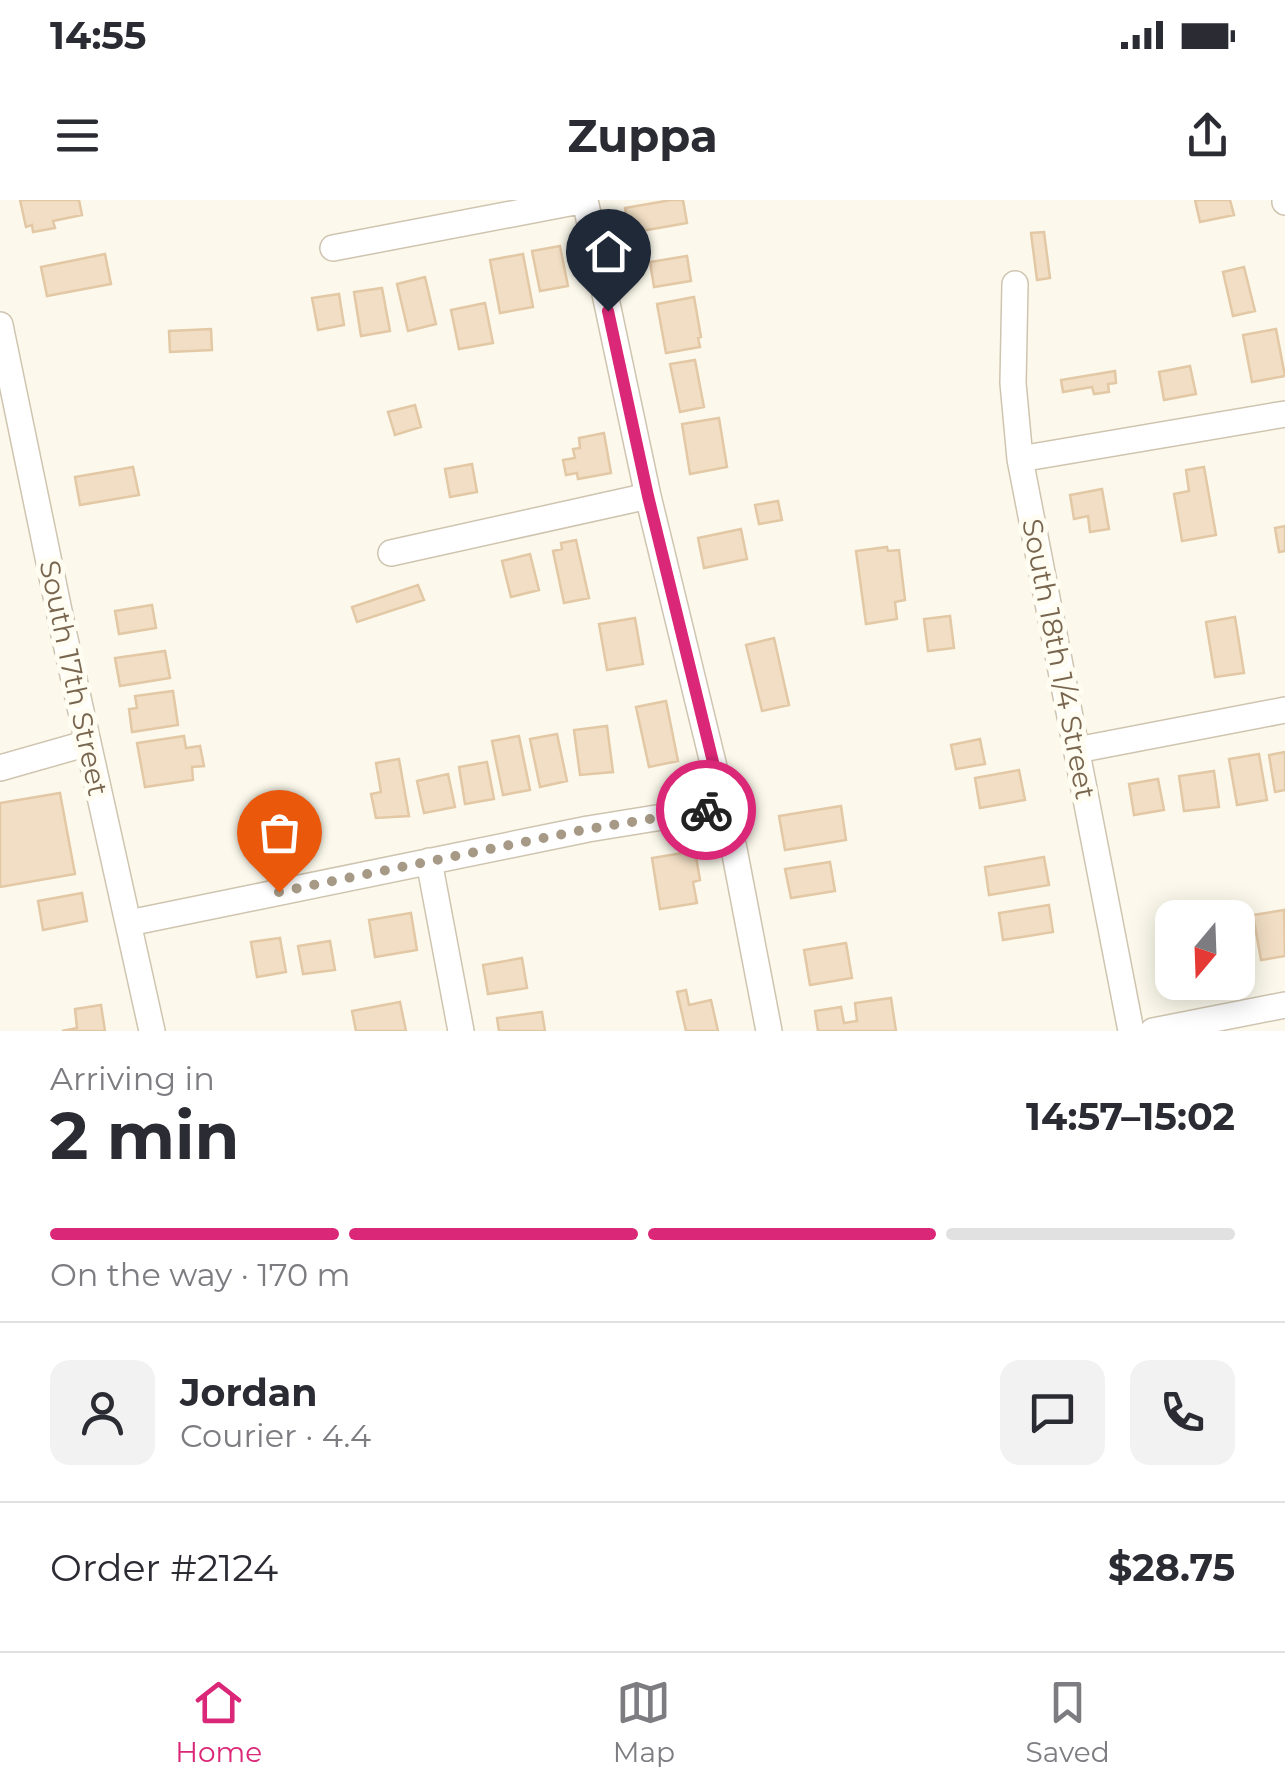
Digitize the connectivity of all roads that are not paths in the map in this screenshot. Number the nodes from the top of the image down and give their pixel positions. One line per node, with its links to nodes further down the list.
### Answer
1 (585, 200): 2 (street); 7 (street)
2 (333, 248)
3 (1015, 284): 6 (street, South 18th 1/4 Street)
4 (0, 325): 10 (street, South 17th Street)
5 (1285, 414): 6 (street)
6 (1020, 459): 11 (street, South 18th 1/4 Street)
7 (648, 496): 8 (street); 13 (street)
8 (391, 552)
9 (1285, 710): 11 (street)
10 (88, 742): 12 (street); 15 (street, South 17th Street)
11 (1077, 750): 20 (street, South 18th 1/4 Street)
12 (0, 768)
13 (724, 807): 14 (street); 19 (street)
14 (429, 862): 15 (street); 18 (street)
15 (129, 923): 17 (street, South 17th Street)
16 (1285, 1005): 21 (street)
17 (152, 1031)
18 (461, 1031)
19 (769, 1031)
20 (1131, 1031)
21 (1153, 1031)

